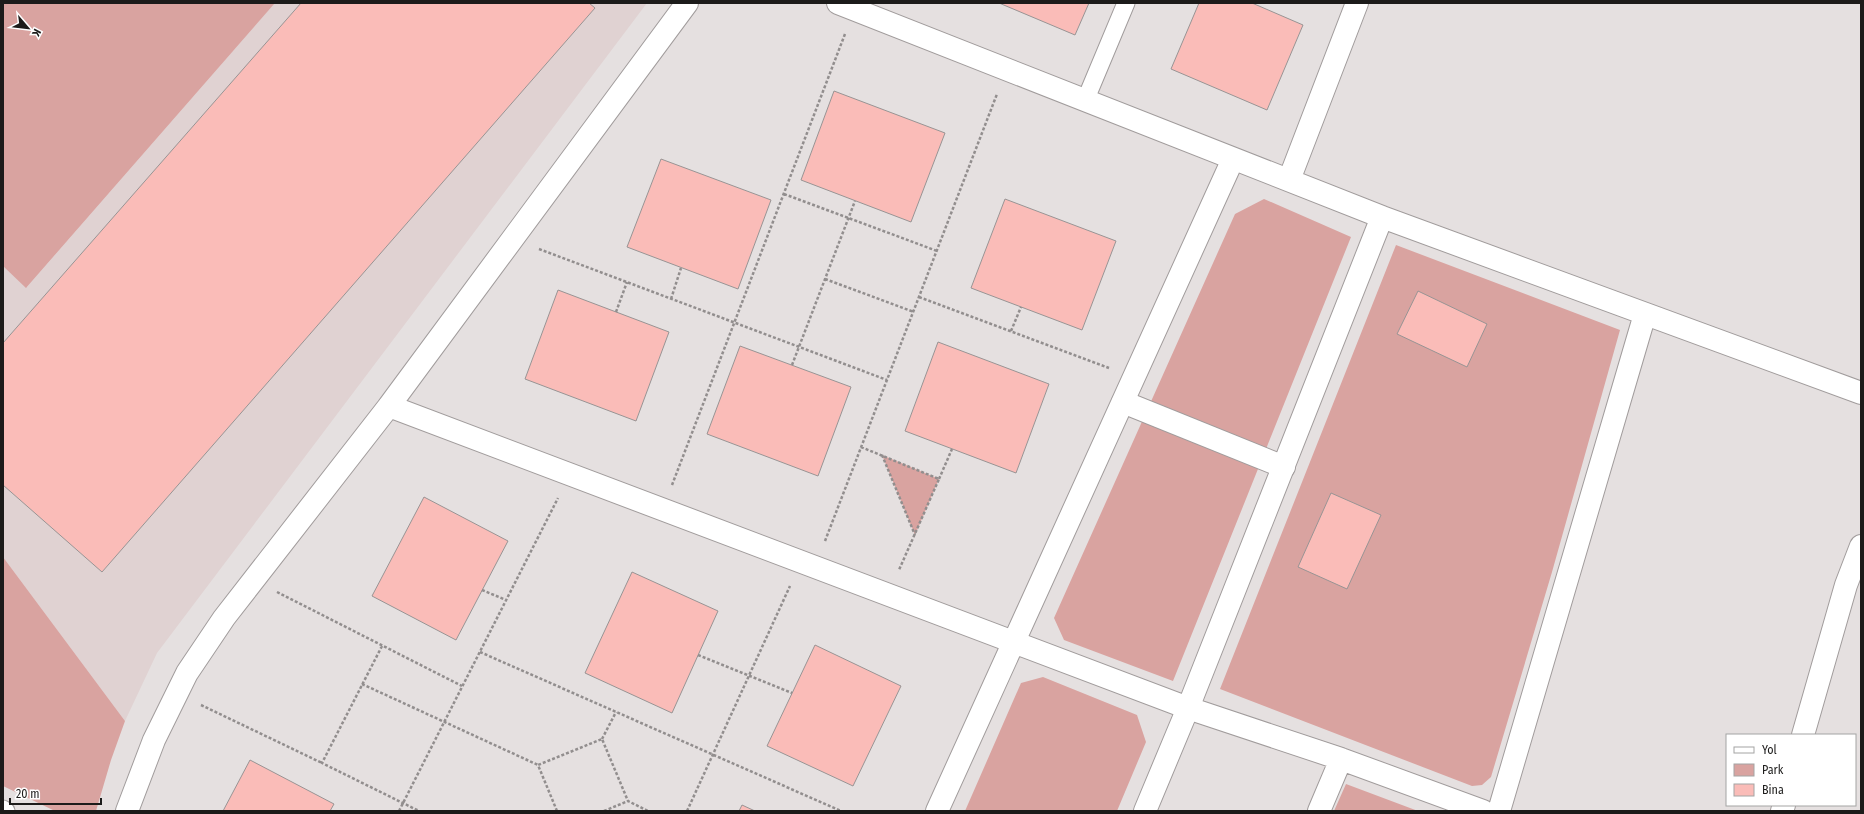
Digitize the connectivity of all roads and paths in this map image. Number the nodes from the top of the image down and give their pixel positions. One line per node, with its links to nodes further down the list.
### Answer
1 (687, 3): 13 (street)
2 (1126, 3): 6 (lane)
3 (1357, 3): 8 (street)
4 (846, 6): 5 (street); 9 (path)
5 (1007, 70): 6 (street); 14 (path)
6 (1085, 101): 7 (street)
7 (1233, 159): 8 (street); 28 (street)
8 (1289, 180): 11 (street)
9 (784, 194): 12 (path); 24 (path)
10 (855, 201): 12 (path)
11 (1382, 217): 23 (street); 36 (street)
12 (850, 218): 14 (path); 16 (path)
13 (512, 239): 17 (path); 32 (street)
14 (937, 251): 18 (path)
15 (681, 268): 19 (path)
16 (825, 279): 22 (path); 26 (path)
17 (627, 282): 19 (path); 21 (path)
18 (919, 296): 22 (path); 25 (path)
19 (671, 299): 24 (path)
20 (1021, 307): 25 (path)
21 (616, 312)
22 (914, 312): 29 (path)
23 (1645, 314): 30 (street); 81 (street)
24 (734, 322): 26 (path); 39 (path)
25 (1011, 331): 28 (path)
26 (798, 347): 27 (path); 29 (path)
27 (792, 365)
28 (1134, 377): 31 (street)
29 (887, 380): 33 (path)
30 (1861, 393)
31 (1123, 402): 36 (street); 47 (street)
32 (389, 406): 37 (street); 43 (street)
33 (861, 447): 35 (path); 42 (path)
34 (952, 449): 38 (path)
35 (882, 455): 38 (path); 40 (path)
36 (1284, 467): 56 (street)
37 (570, 474): 39 (street); 46 (path)
38 (939, 479): 40 (path)
39 (663, 509): 42 (street)
40 (914, 535): 45 (path)
41 (1861, 546): 59 (street)
42 (808, 564): 45 (street); 51 (path)
43 (253, 580): 48 (path); 55 (street)
44 (482, 590): 46 (path)
45 (888, 595): 47 (street)
46 (506, 600): 49 (path)
47 (1013, 642): 56 (street); 77 (street)
48 (382, 646): 52 (path); 53 (path)
49 (480, 652): 53 (path); 57 (path)
50 (698, 655): 51 (path)
51 (749, 675): 54 (path); 61 (path)
52 (362, 684): 58 (path); 63 (path)
53 (462, 686): 58 (path)
54 (792, 693)
55 (177, 694): 63 (path); 69 (street)
56 (1188, 708): 62 (street); 78 (street)
57 (616, 712): 60 (path); 61 (path)
58 (444, 722): 64 (path); 66 (path)
59 (1803, 734)
60 (602, 739): 64 (path); 65 (path)
61 (713, 754): 75 (path); 76 (path)
62 (1341, 759): 79 (street); 80 (street)
63 (322, 763): 66 (path)
64 (538, 765): 72 (path)
65 (628, 801): 73 (path); 74 (path)
66 (403, 804): 70 (path); 71 (path)
67 (3, 809): 68 (lane)
68 (6, 811)
69 (127, 811)
70 (399, 811)
71 (419, 811)
72 (557, 811)
73 (604, 811)
74 (648, 811)
75 (687, 811)
76 (841, 811)
77 (937, 811)
78 (1145, 811)
79 (1319, 811)
80 (1483, 811)
81 (1499, 811)

